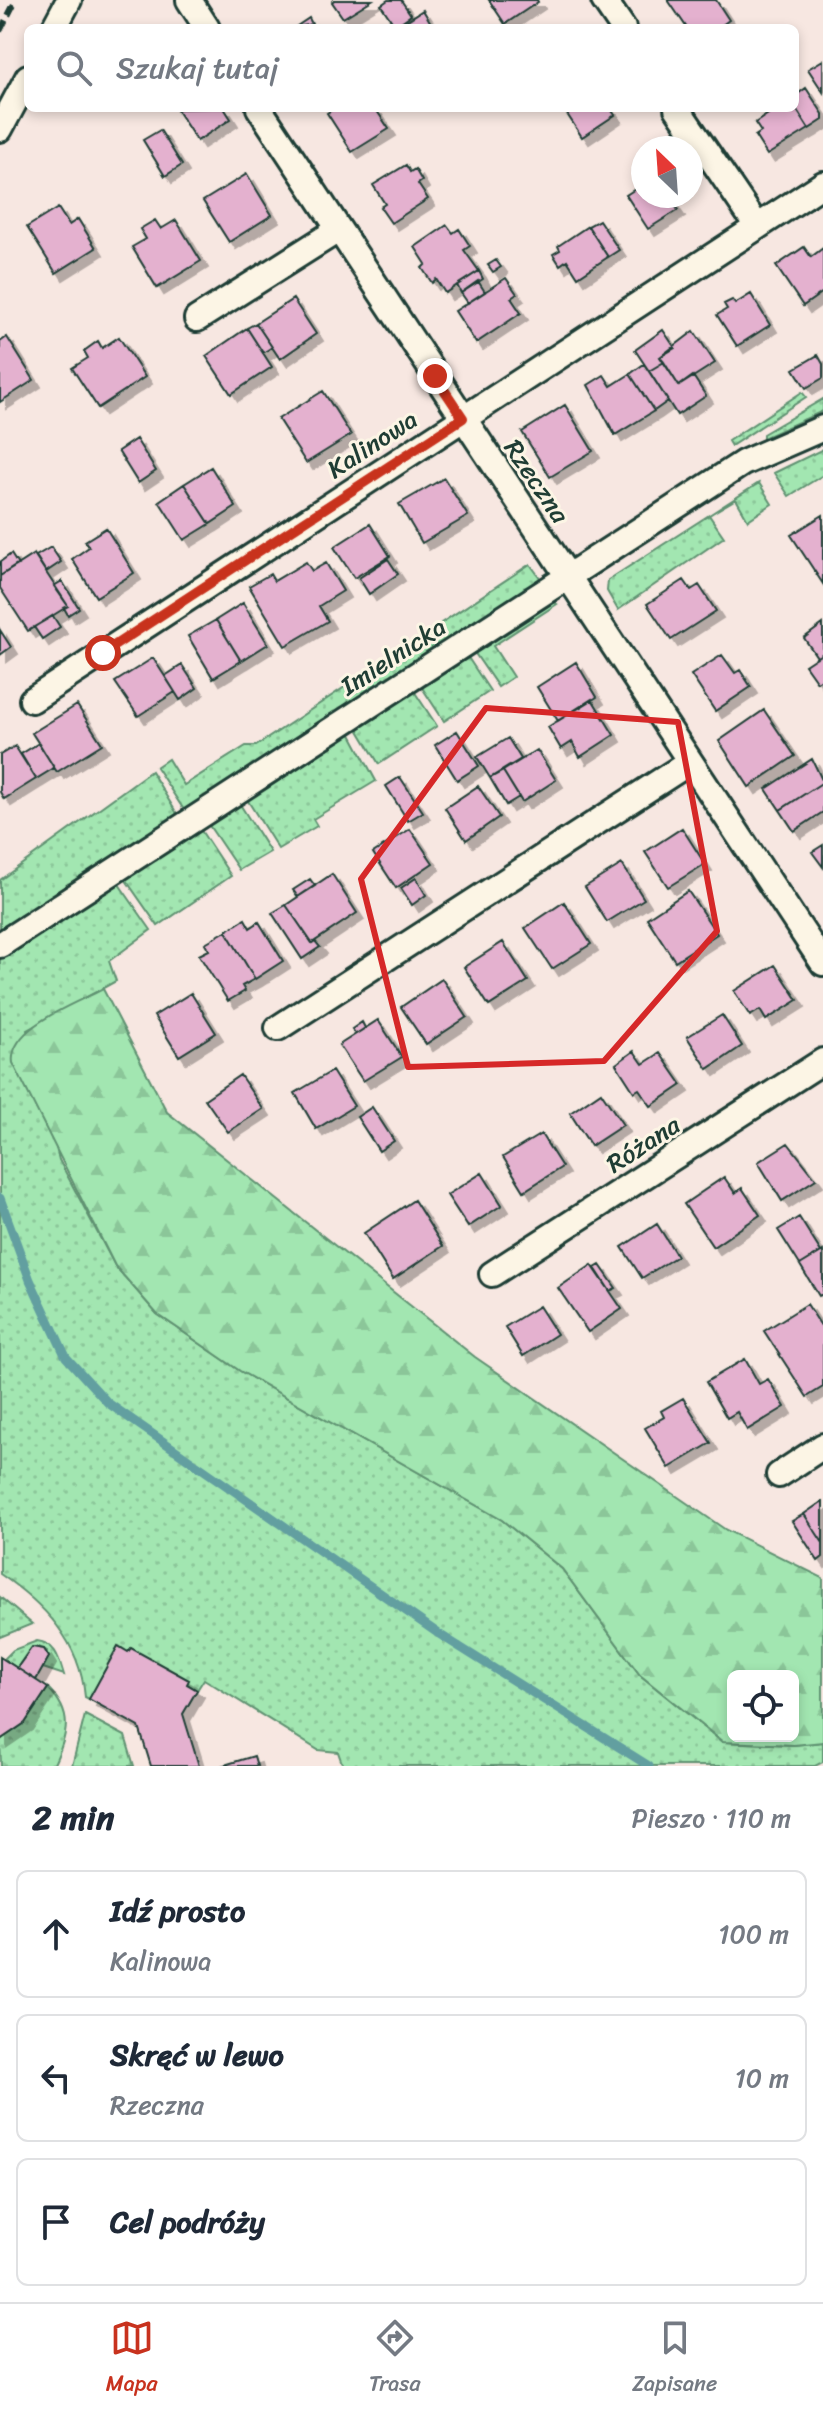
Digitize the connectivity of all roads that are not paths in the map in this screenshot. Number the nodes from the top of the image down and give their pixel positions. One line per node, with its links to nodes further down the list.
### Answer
1 (69, 0): 4 (street)
2 (189, 0): 5 (street)
3 (604, 0): 6 (street)
4 (56, 24)
5 (204, 24)
6 (620, 24)
7 (24, 84): 10 (street)
8 (262, 112): 13 (street, Rzeczna)
9 (680, 112): 12 (street)
10 (0, 129)
11 (823, 184): 12 (street, Kalinowa)
12 (757, 226): 15 (street, Kalinowa)
13 (338, 230): 14 (street); 15 (street, Rzeczna)
14 (197, 319)
15 (463, 418): 17 (street, Rzeczna); 18 (street, Kalinowa)
16 (823, 428): 17 (street, Imielnicka)
17 (567, 576): 19 (street, Rzeczna); 20 (street, Imielnicka)
18 (32, 700)
19 (690, 762): 21 (street, Rzeczna); 22 (street)
20 (0, 945)
21 (823, 963)
22 (278, 1028)
23 (823, 1061): 24 (street, Różana)
24 (492, 1274)
25 (823, 1446): 26 (street)
26 (779, 1475)

